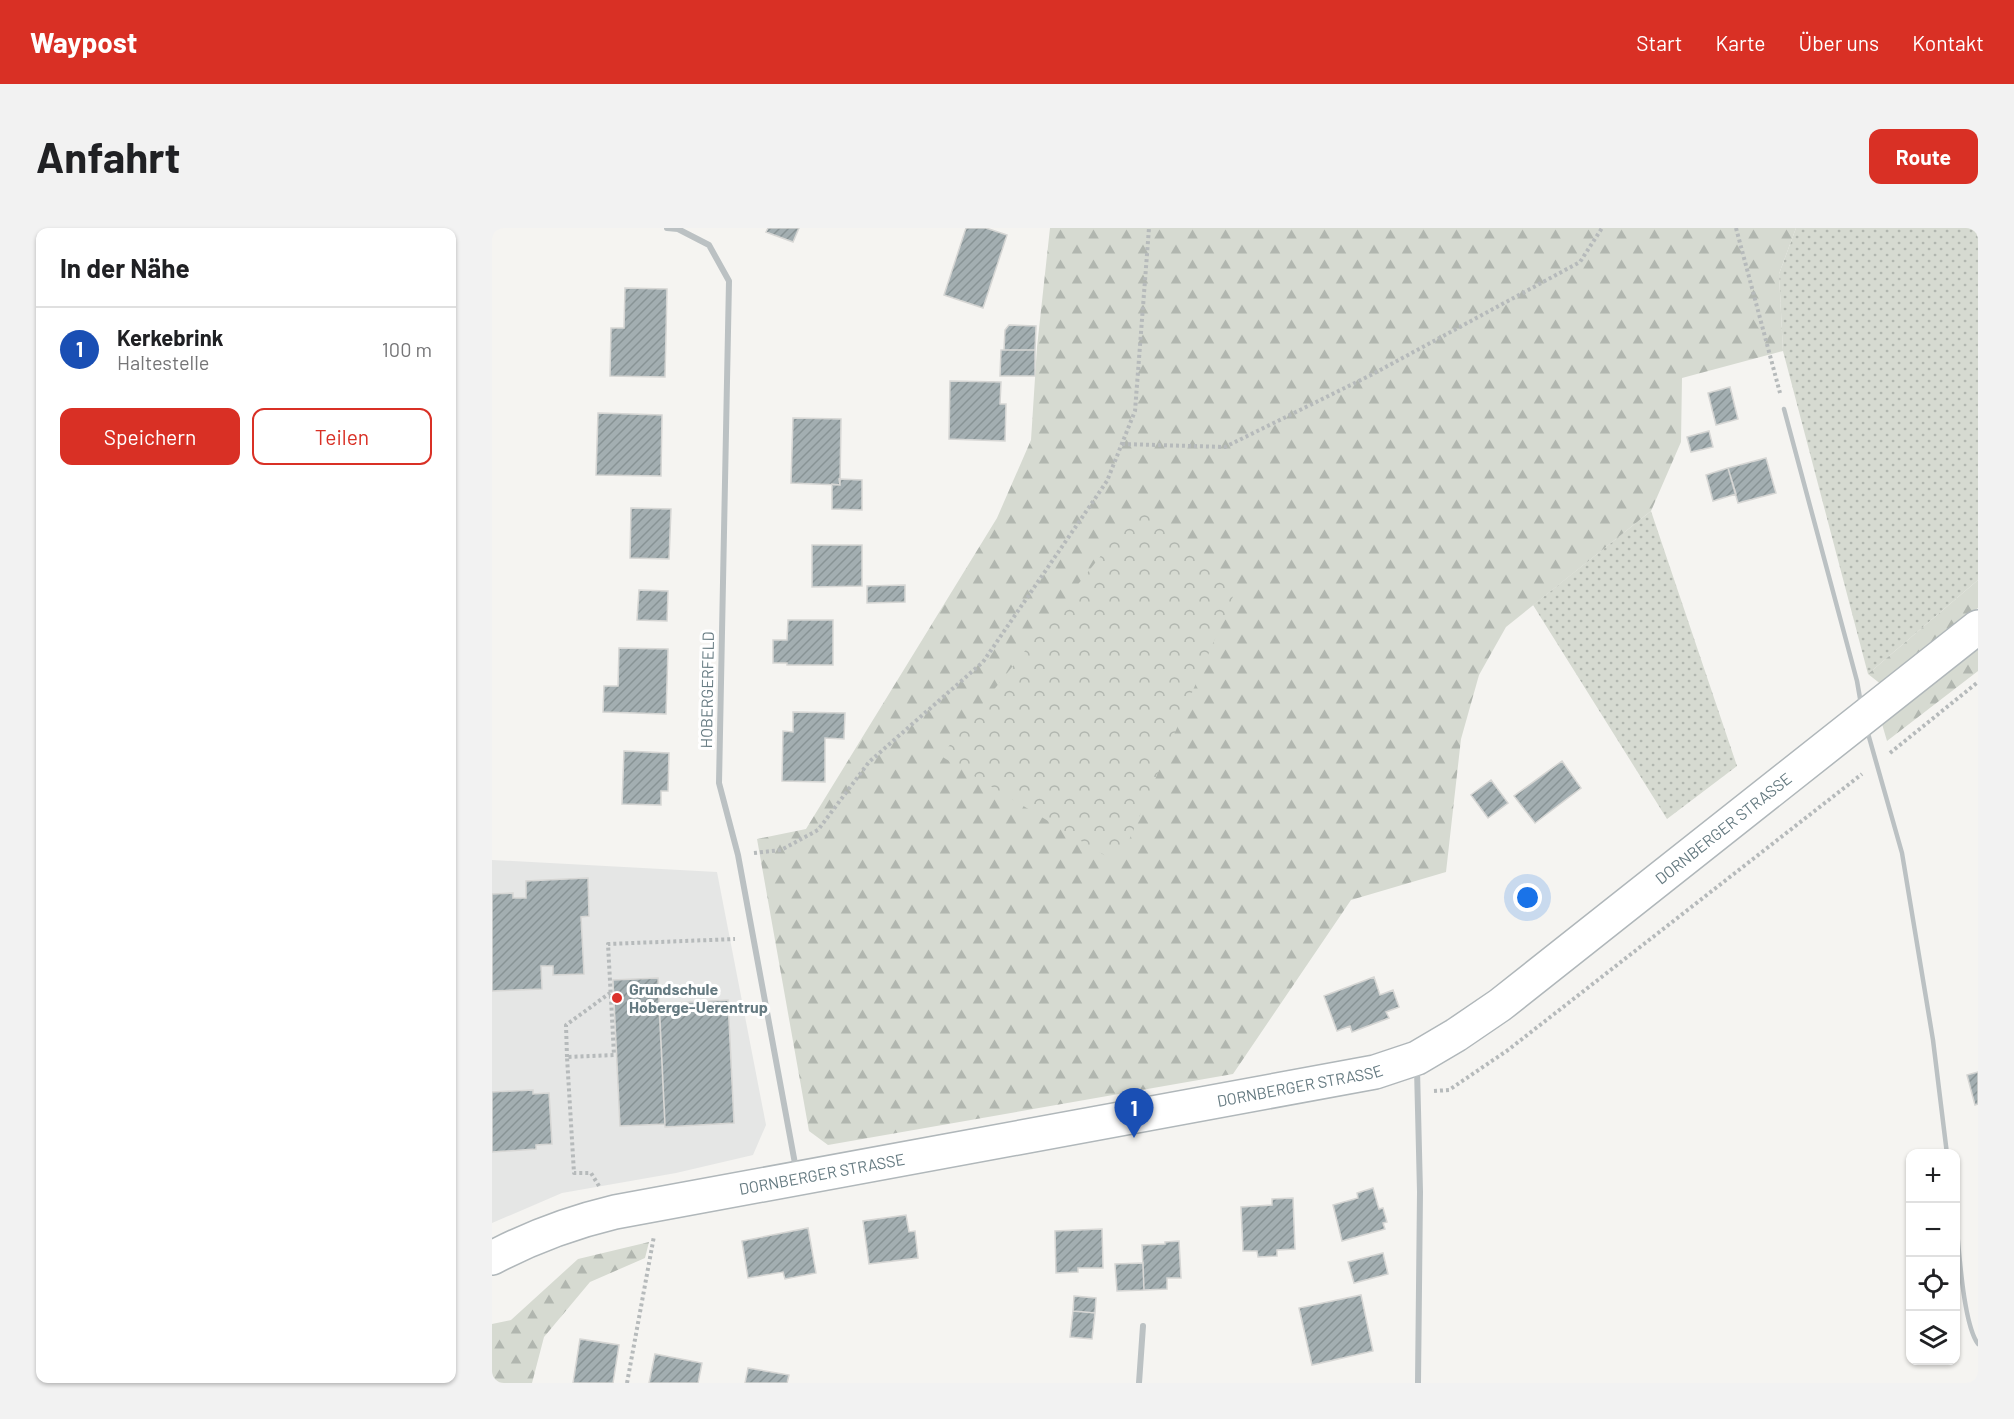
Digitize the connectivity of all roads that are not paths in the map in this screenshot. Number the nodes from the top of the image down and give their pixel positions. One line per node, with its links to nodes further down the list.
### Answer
1 (666, 228): 7 (street, HOBERGERFELD)
2 (1785, 409): 4 (lane)
3 (1978, 627): 4 (street, DORNBERGER STRASSE)
4 (1864, 719): 5 (street, DORNBERGER STRASSE); 6 (lane)
5 (1417, 1058): 7 (street, DORNBERGER STRASSE); 13 (street)
6 (1946, 1149)
7 (798, 1179): 9 (street, DORNBERGER STRASSE)
8 (1960, 1253): 11 (lane)
9 (492, 1258)
10 (1143, 1326): 12 (street)
11 (1978, 1344)
12 (1139, 1383)
13 (1418, 1383)

